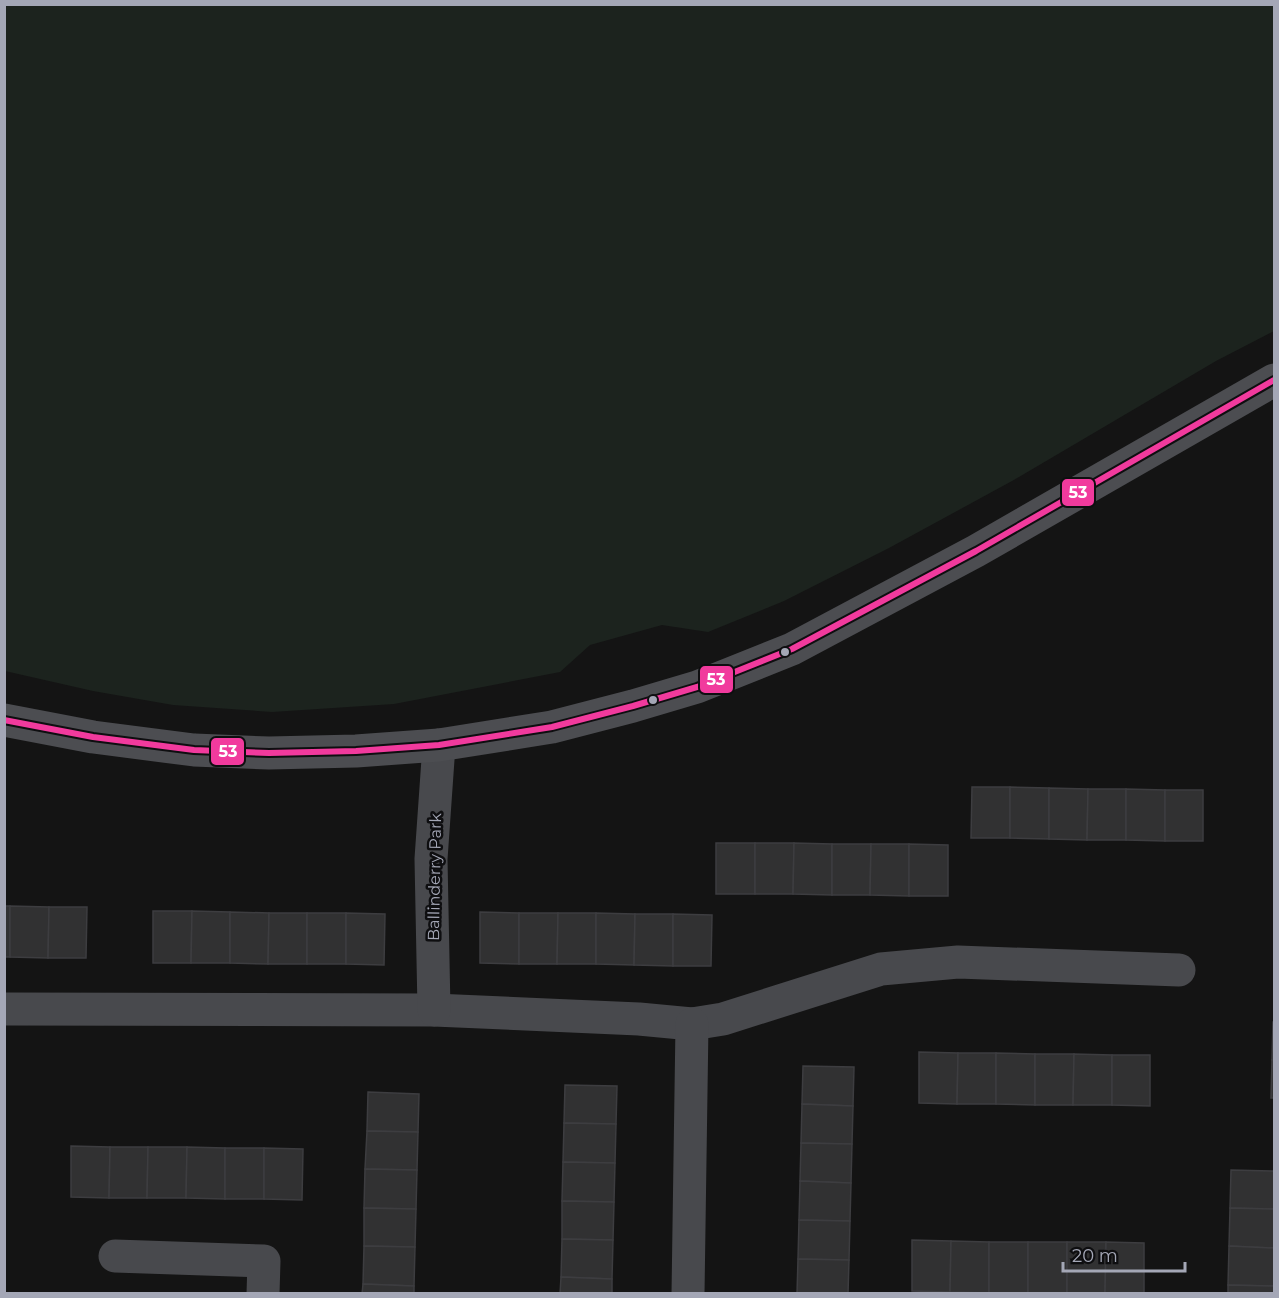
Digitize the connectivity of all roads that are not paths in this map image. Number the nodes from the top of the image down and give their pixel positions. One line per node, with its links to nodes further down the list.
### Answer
1 (1275, 380): 3 (main road)
2 (4, 720): 3 (main road)
3 (439, 745): 6 (street, Ballinderry Park)
4 (1179, 970): 7 (street)
5 (4, 1009): 6 (street)
6 (434, 1010): 7 (street)
7 (692, 1024): 10 (street)
8 (115, 1256): 9 (street)
9 (263, 1293)
10 (688, 1293)

